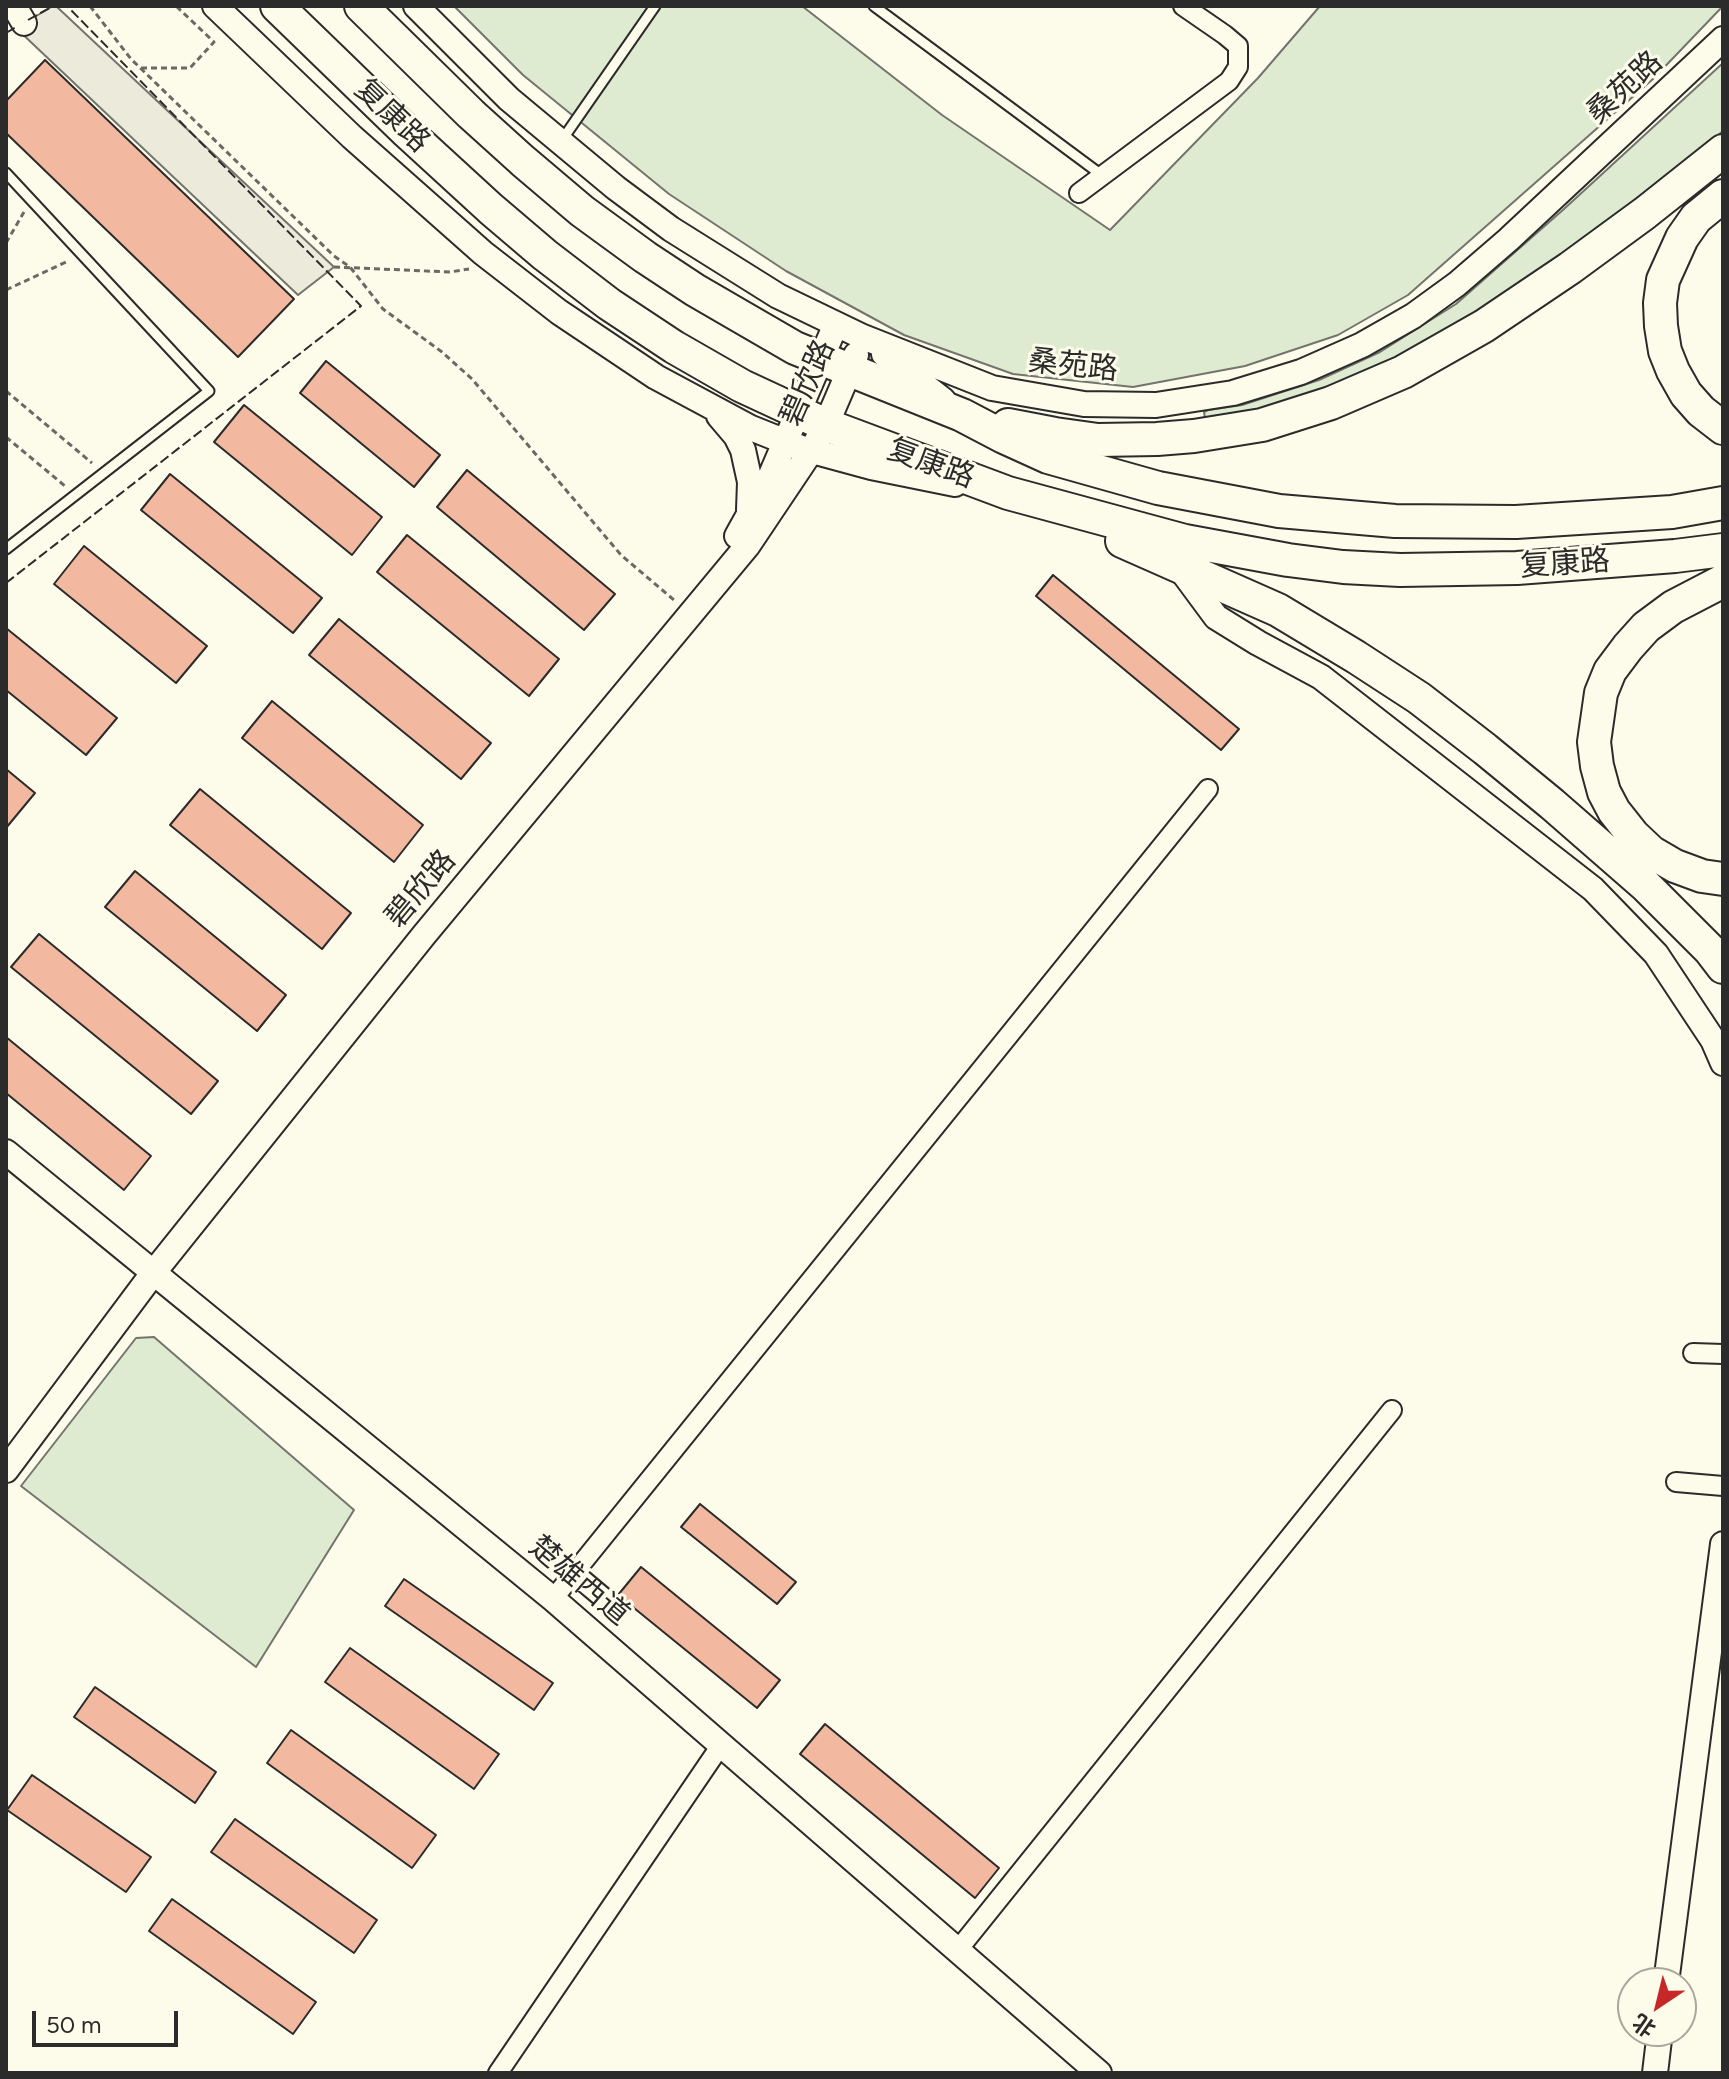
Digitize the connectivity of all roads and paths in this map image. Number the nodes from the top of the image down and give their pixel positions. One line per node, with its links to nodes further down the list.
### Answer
1 (90, 6): 11 (path)
2 (176, 6): 11 (path)
3 (215, 6): 30 (street)
4 (277, 6): 32 (highway, 复康路)
5 (361, 6): 28 (highway, 复康路)
6 (416, 6): 12 (street, 桑苑路)
7 (655, 6): 12 (lane)
8 (874, 6): 15 (lane)
9 (1183, 6): 15 (street)
10 (1723, 39): 27 (street, 桑苑路)
11 (141, 68): 22 (path)
12 (560, 143): 24 (street, 桑苑路)
13 (1723, 151): 31 (highway)
14 (6, 173): 18 (lane)
15 (1103, 176): 16 (street)
16 (1079, 193)
17 (1723, 196): 33 (highway)
18 (31, 200): 19 (path); 20 (lane)
19 (6, 243)
20 (82, 254): 25 (path); 35 (lane)
21 (334, 267): 22 (path)
22 (350, 267): 23 (path); 44 (path)
23 (467, 271)
24 (752, 279): 26 (street, 桑苑路); 28 (street)
25 (6, 290)
26 (836, 324): 27 (street, 桑苑路); 28 (street, 碧欣路)
27 (863, 337): 28 (street, 碧欣路); 31 (street)
28 (822, 359): 31 (highway, 复康路); 32 (street, 碧欣路); 32 (street, 碧欣路)
29 (6, 391): 35 (path)
30 (712, 408): 32 (street); 39 (street)
31 (962, 415): 38 (highway, 复康路)
32 (805, 427): 36 (highway, 复康路); 39 (street, 碧欣路); 50 (street, 碧欣路)
33 (1723, 428)
34 (6, 437): 37 (path)
35 (104, 473): 37 (lane)
36 (1008, 493): 41 (highway, 复康路); 42 (highway)
37 (76, 495): 40 (lane)
38 (1723, 503)
39 (748, 516): 44 (street, 碧欣路)
40 (6, 549)
41 (1723, 550)
42 (1178, 565): 47 (highway); 48 (street)
43 (1723, 581): 46 (highway)
44 (681, 605): 50 (street, 碧欣路)
45 (1208, 789): 59 (street)
46 (1723, 879)
47 (1723, 967)
48 (1723, 1063)
49 (6, 1152): 50 (street, 楚雄西道)
50 (148, 1267): 54 (street, 碧欣路); 55 (street, 碧欣路); 59 (street, 楚雄西道)
51 (1693, 1353): 52 (street)
52 (1723, 1354)
53 (1392, 1410): 61 (street)
54 (6, 1445)
55 (6, 1470)
56 (1676, 1482): 57 (street)
57 (1723, 1486)
58 (1723, 1544): 62 (street)
59 (553, 1599): 60 (street, 楚雄西道)
60 (721, 1745): 61 (street, 楚雄西道); 64 (street)
61 (957, 1951): 65 (street, 楚雄西道)
62 (1668, 1967)
63 (1658, 2047): 66 (street)
64 (498, 2073)
65 (1099, 2073)
66 (1655, 2073)

